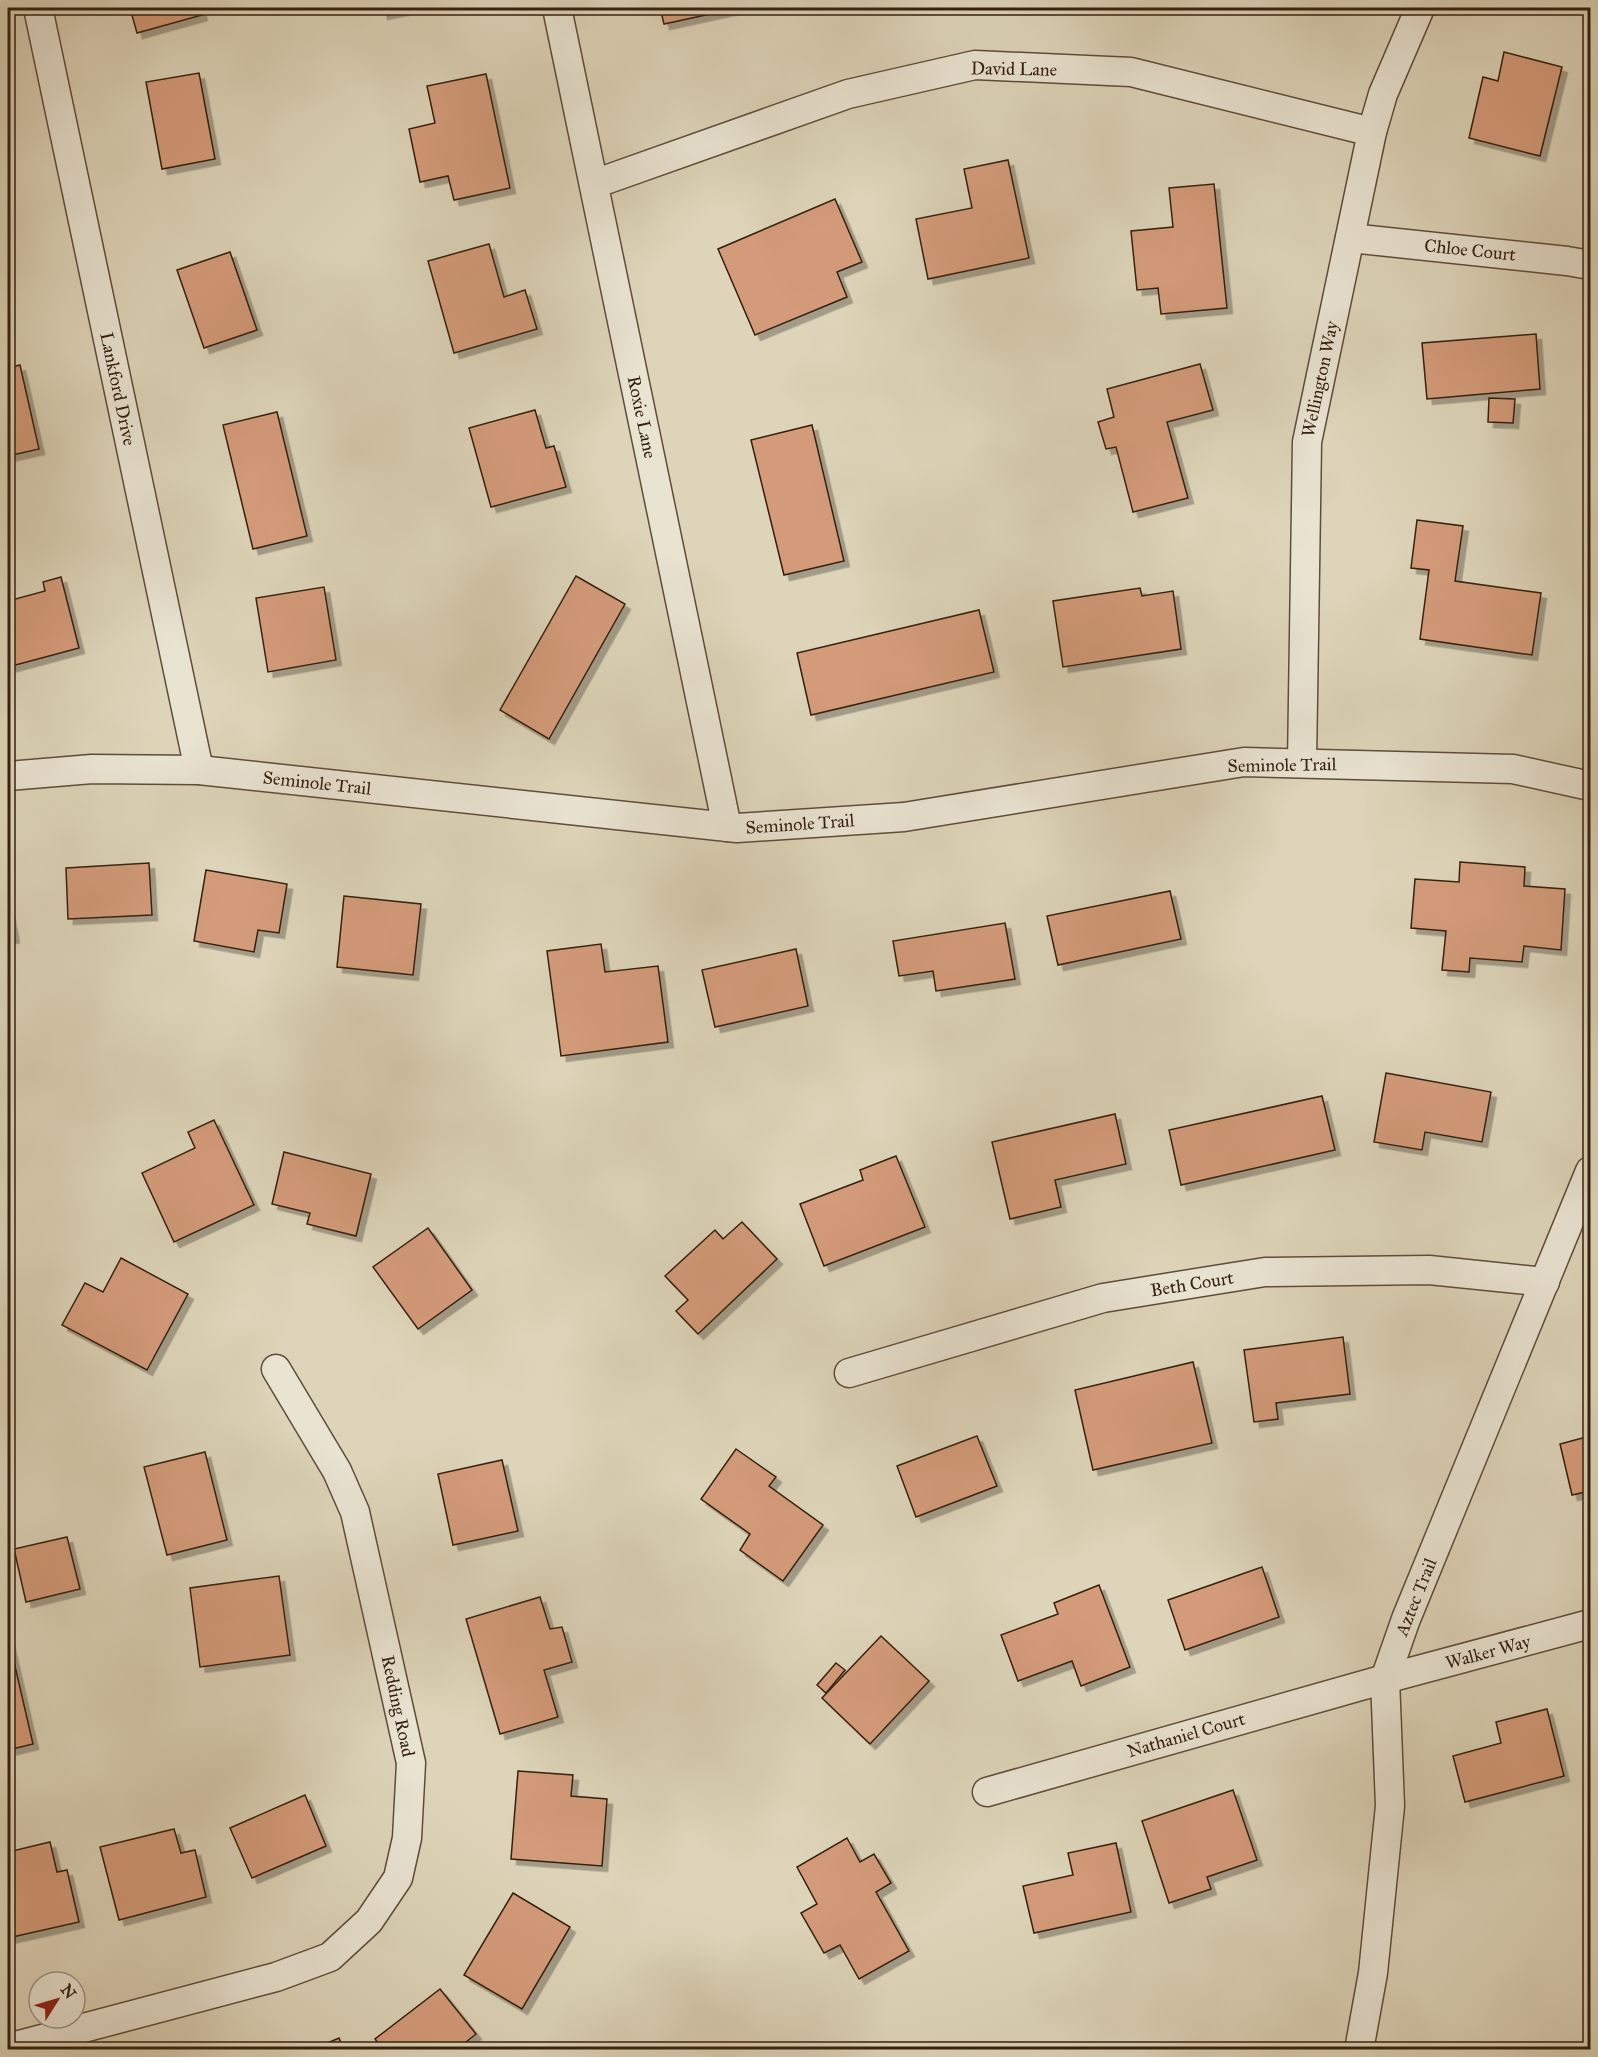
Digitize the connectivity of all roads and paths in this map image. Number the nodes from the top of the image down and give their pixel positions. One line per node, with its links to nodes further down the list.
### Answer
1 (38, 8): 9 (street, Lankford Drive)
2 (558, 8): 5 (street, Roxie Lane)
3 (1420, 8): 4 (street, Wellington Way)
4 (1372, 132): 5 (street, David Lane); 6 (street, Wellington Way)
5 (594, 184): 12 (street, Roxie Lane)
6 (1350, 238): 7 (street, Chloe Court); 8 (street, Wellington Way)
7 (1590, 265)
8 (1302, 763): 11 (street, Seminole Trail); 12 (street, Seminole Trail)
9 (199, 770): 10 (street, Seminole Trail); 12 (street, Seminole Trail)
10 (8, 776)
11 (1590, 786)
12 (727, 827)
13 (1590, 1171): 14 (street, Aztec Trail)
14 (1545, 1282): 16 (street, Beth Court); 18 (street, Aztec Trail)
15 (276, 1369): 20 (street, Redding Road)
16 (849, 1373)
17 (1590, 1624): 18 (street, Walker Way)
18 (1385, 1679): 19 (street, Nathaniel Court); 21 (street, Aztec Trail)
19 (987, 1792)
20 (8, 2048)
21 (1359, 2049)

